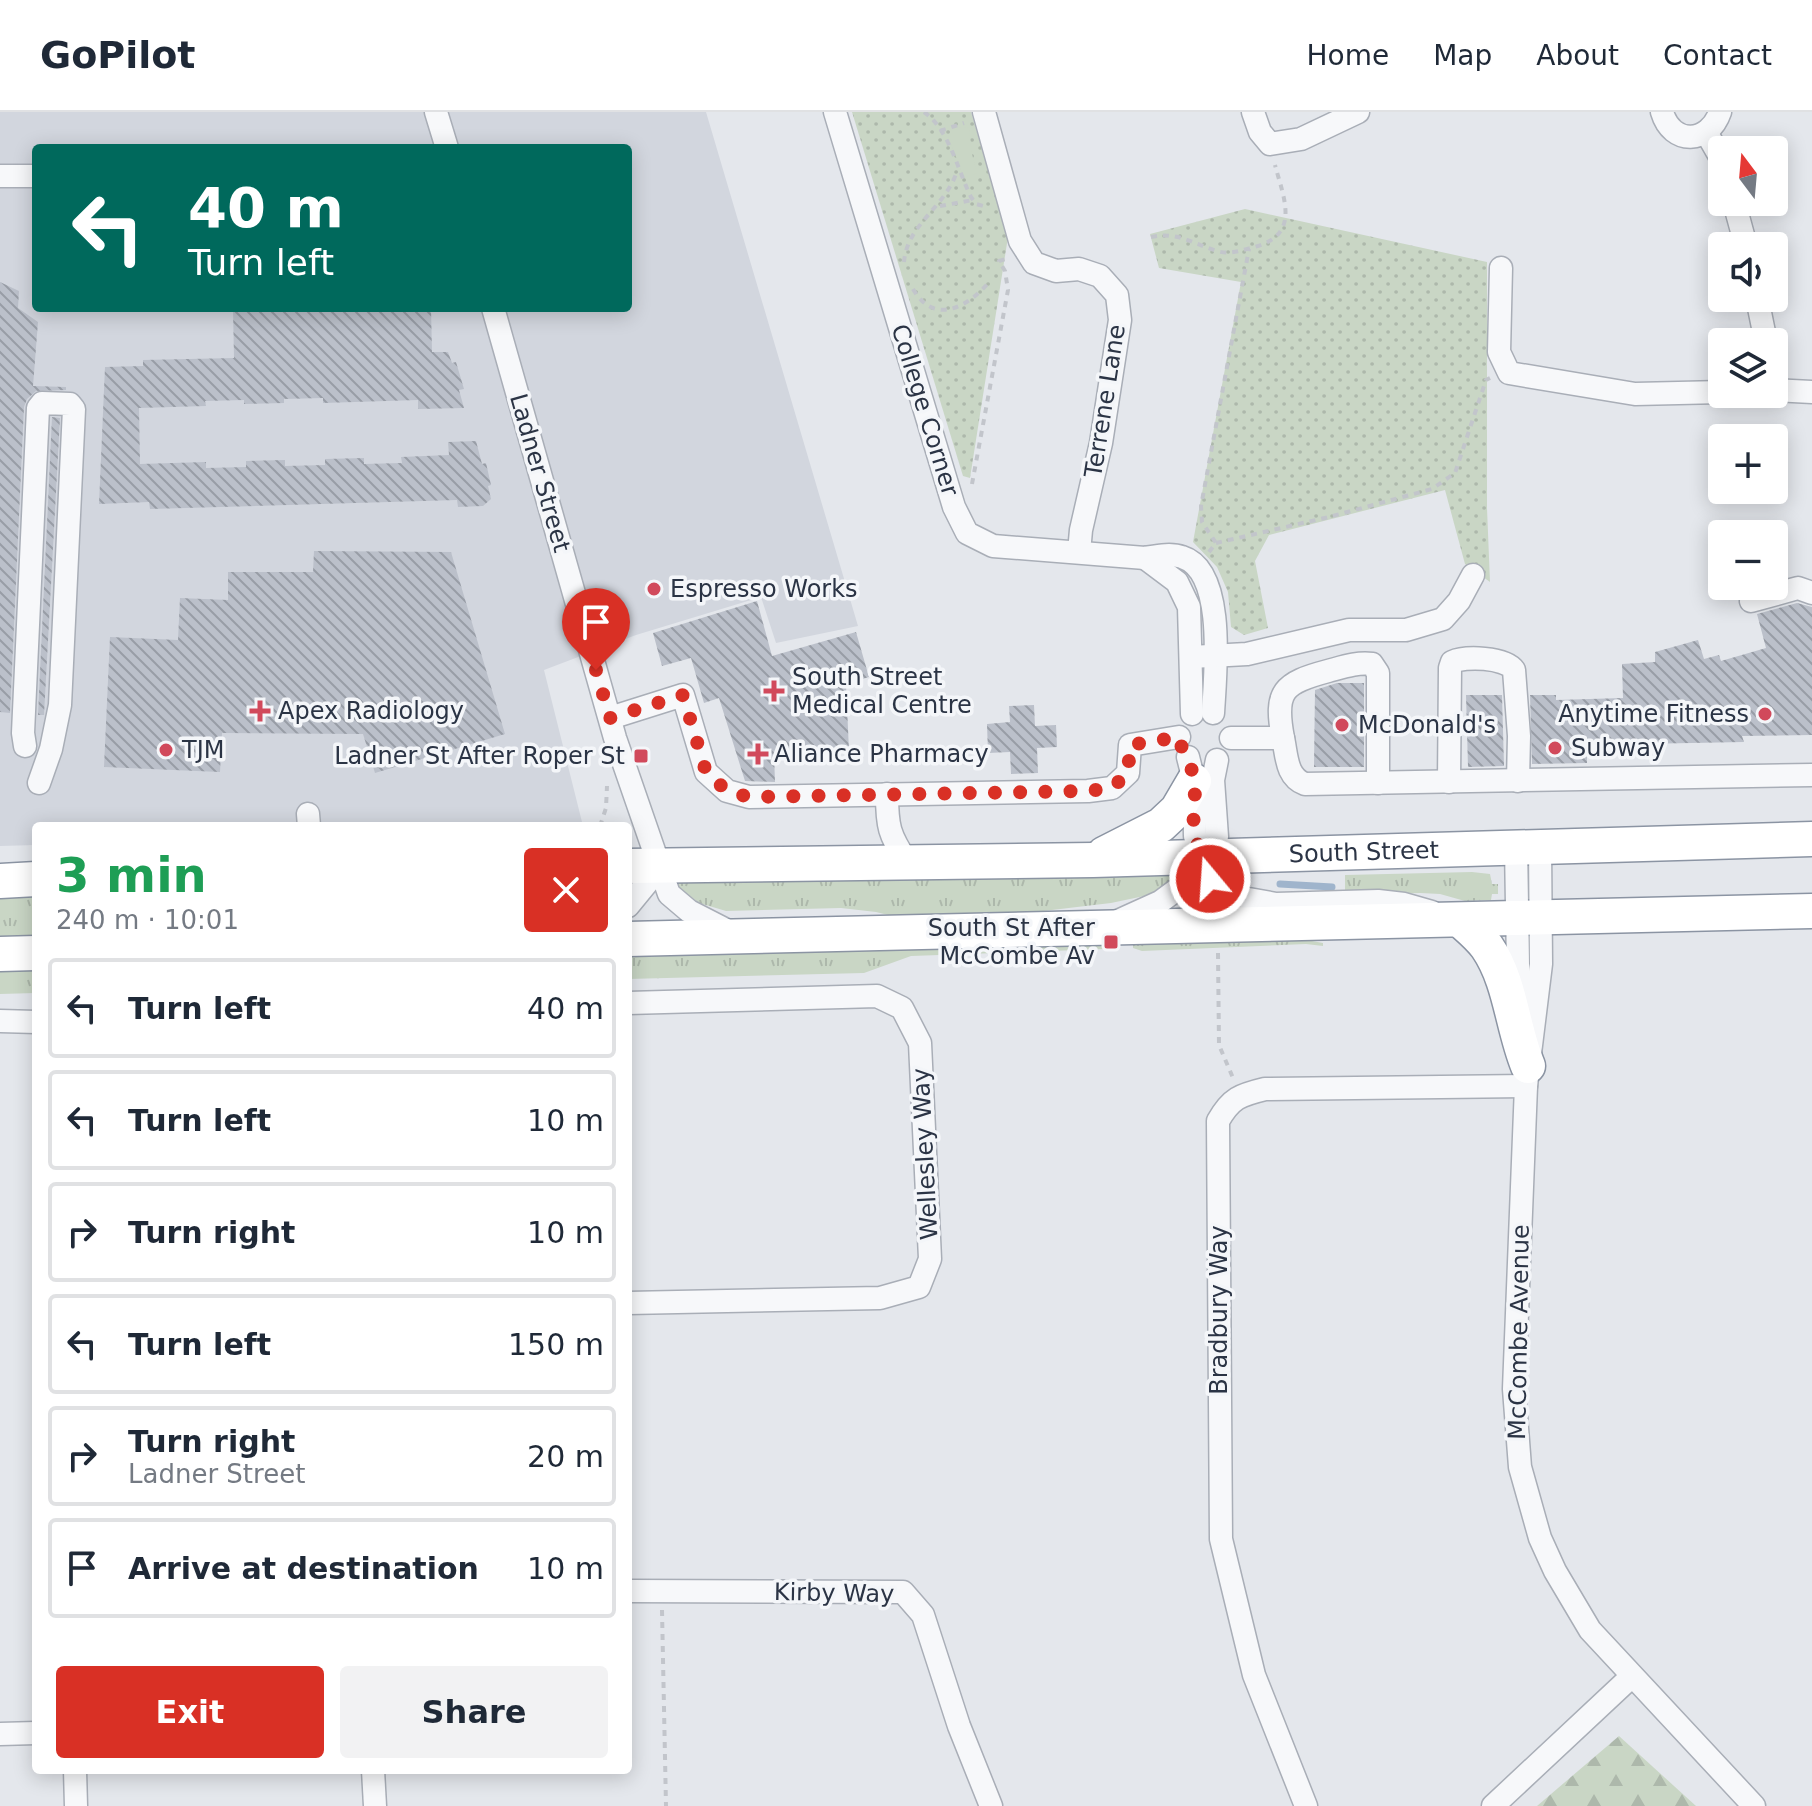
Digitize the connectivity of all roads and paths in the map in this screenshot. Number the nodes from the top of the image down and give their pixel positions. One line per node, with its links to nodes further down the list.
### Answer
1 (436, 112): 12 (street)
2 (835, 112): 34 (street, College Corner)
3 (924, 112): 9 (path)
4 (1253, 112): 13 (street)
5 (1358, 112): 13 (street)
6 (1662, 112): 10 (street)
7 (1720, 112): 10 (street)
8 (977, 116): 9 (path); 34 (street, Terrene Lane)
9 (940, 131): 14 (path)
10 (1706, 132): 11 (street)
11 (1708, 136)
12 (446, 144)
13 (1270, 144): 21 (path)
14 (958, 169): 17 (path); 18 (path)
15 (0, 176): 16 (street)
16 (32, 176)
17 (973, 200): 18 (path); 19 (path)
18 (938, 207): 23 (path)
19 (990, 208)
20 (1151, 237): 21 (path)
21 (1249, 249): 33 (path)
22 (1009, 251): 32 (path)
23 (904, 267)
24 (1501, 268): 28 (street)
25 (990, 281): 26 (path)
26 (911, 284)
27 (494, 312): 43 (street, Ladner Street)
28 (1509, 373): 30 (street); 33 (path)
29 (1788, 391): 31 (street)
30 (1708, 392)
31 (1812, 392)
32 (971, 488)
33 (1216, 543): 35 (path)
34 (1079, 552): 36 (street, College Corner)
35 (1206, 555)
36 (1145, 558): 40 (street, College Corner); 41 (street)
37 (1473, 575): 40 (street)
38 (1812, 593): 39 (street)
39 (1751, 601)
40 (1215, 656): 41 (street); 42 (street, College Corner)
41 (1191, 657): 42 (street)
42 (1203, 714): 44 (street); 47 (street)
43 (610, 718): 53 (street); 59 (street, Ladner Street)
44 (1231, 738): 45 (street); 47 (street)
45 (1283, 738): 52 (street); 52 (street)
46 (25, 746): 51 (street)
47 (1195, 759): 53 (street); 56 (street); 56 (street); 57 (highway)
48 (1812, 775): 49 (street)
49 (1518, 781): 50 (street); 50 (street)
50 (1449, 782): 52 (street)
51 (39, 783)
52 (1378, 783)
53 (887, 794): 58 (street)
54 (1812, 839): 55 (highway, South Street)
55 (1528, 846): 56 (highway, South Street); 64 (street, McCombe Avenue)
56 (1204, 855): 57 (highway, South Street); 65 (street); 66 (street)
57 (1093, 860): 58 (highway, South Street)
58 (907, 862): 59 (highway, South Street)
59 (644, 866): 62 (street); 67 (street, Ladner Street)
60 (32, 879): 61 (highway)
61 (0, 881)
62 (632, 896)
63 (1812, 911): 64 (highway)
64 (1529, 917): 65 (highway); 75 (street, McCombe Avenue)
65 (1460, 920): 66 (highway); 75 (highway)
66 (1051, 930): 67 (highway)
67 (739, 937): 68 (highway)
68 (632, 939)
69 (1218, 952): 76 (path)
70 (32, 953): 71 (highway)
71 (0, 954)
72 (632, 1003): 77 (street, Wellesley Way)
73 (0, 1021): 74 (street)
74 (32, 1022)
75 (1527, 1076): 76 (street); 80 (street, McCombe Avenue)
76 (1240, 1095): 89 (street, Bradbury Way)
77 (632, 1303)
78 (632, 1591): 79 (street, Kirby Way)
79 (662, 1592): 87 (path); 88 (street, Kirby Way)
80 (1631, 1677): 90 (street); 91 (street, McCombe Avenue)
81 (32, 1733): 82 (street)
82 (0, 1734)
83 (75, 1774): 85 (street)
84 (373, 1774): 86 (street)
85 (76, 1806)
86 (375, 1806)
87 (666, 1806)
88 (991, 1806)
89 (1306, 1806)
90 (1493, 1806)
91 (1754, 1806)

